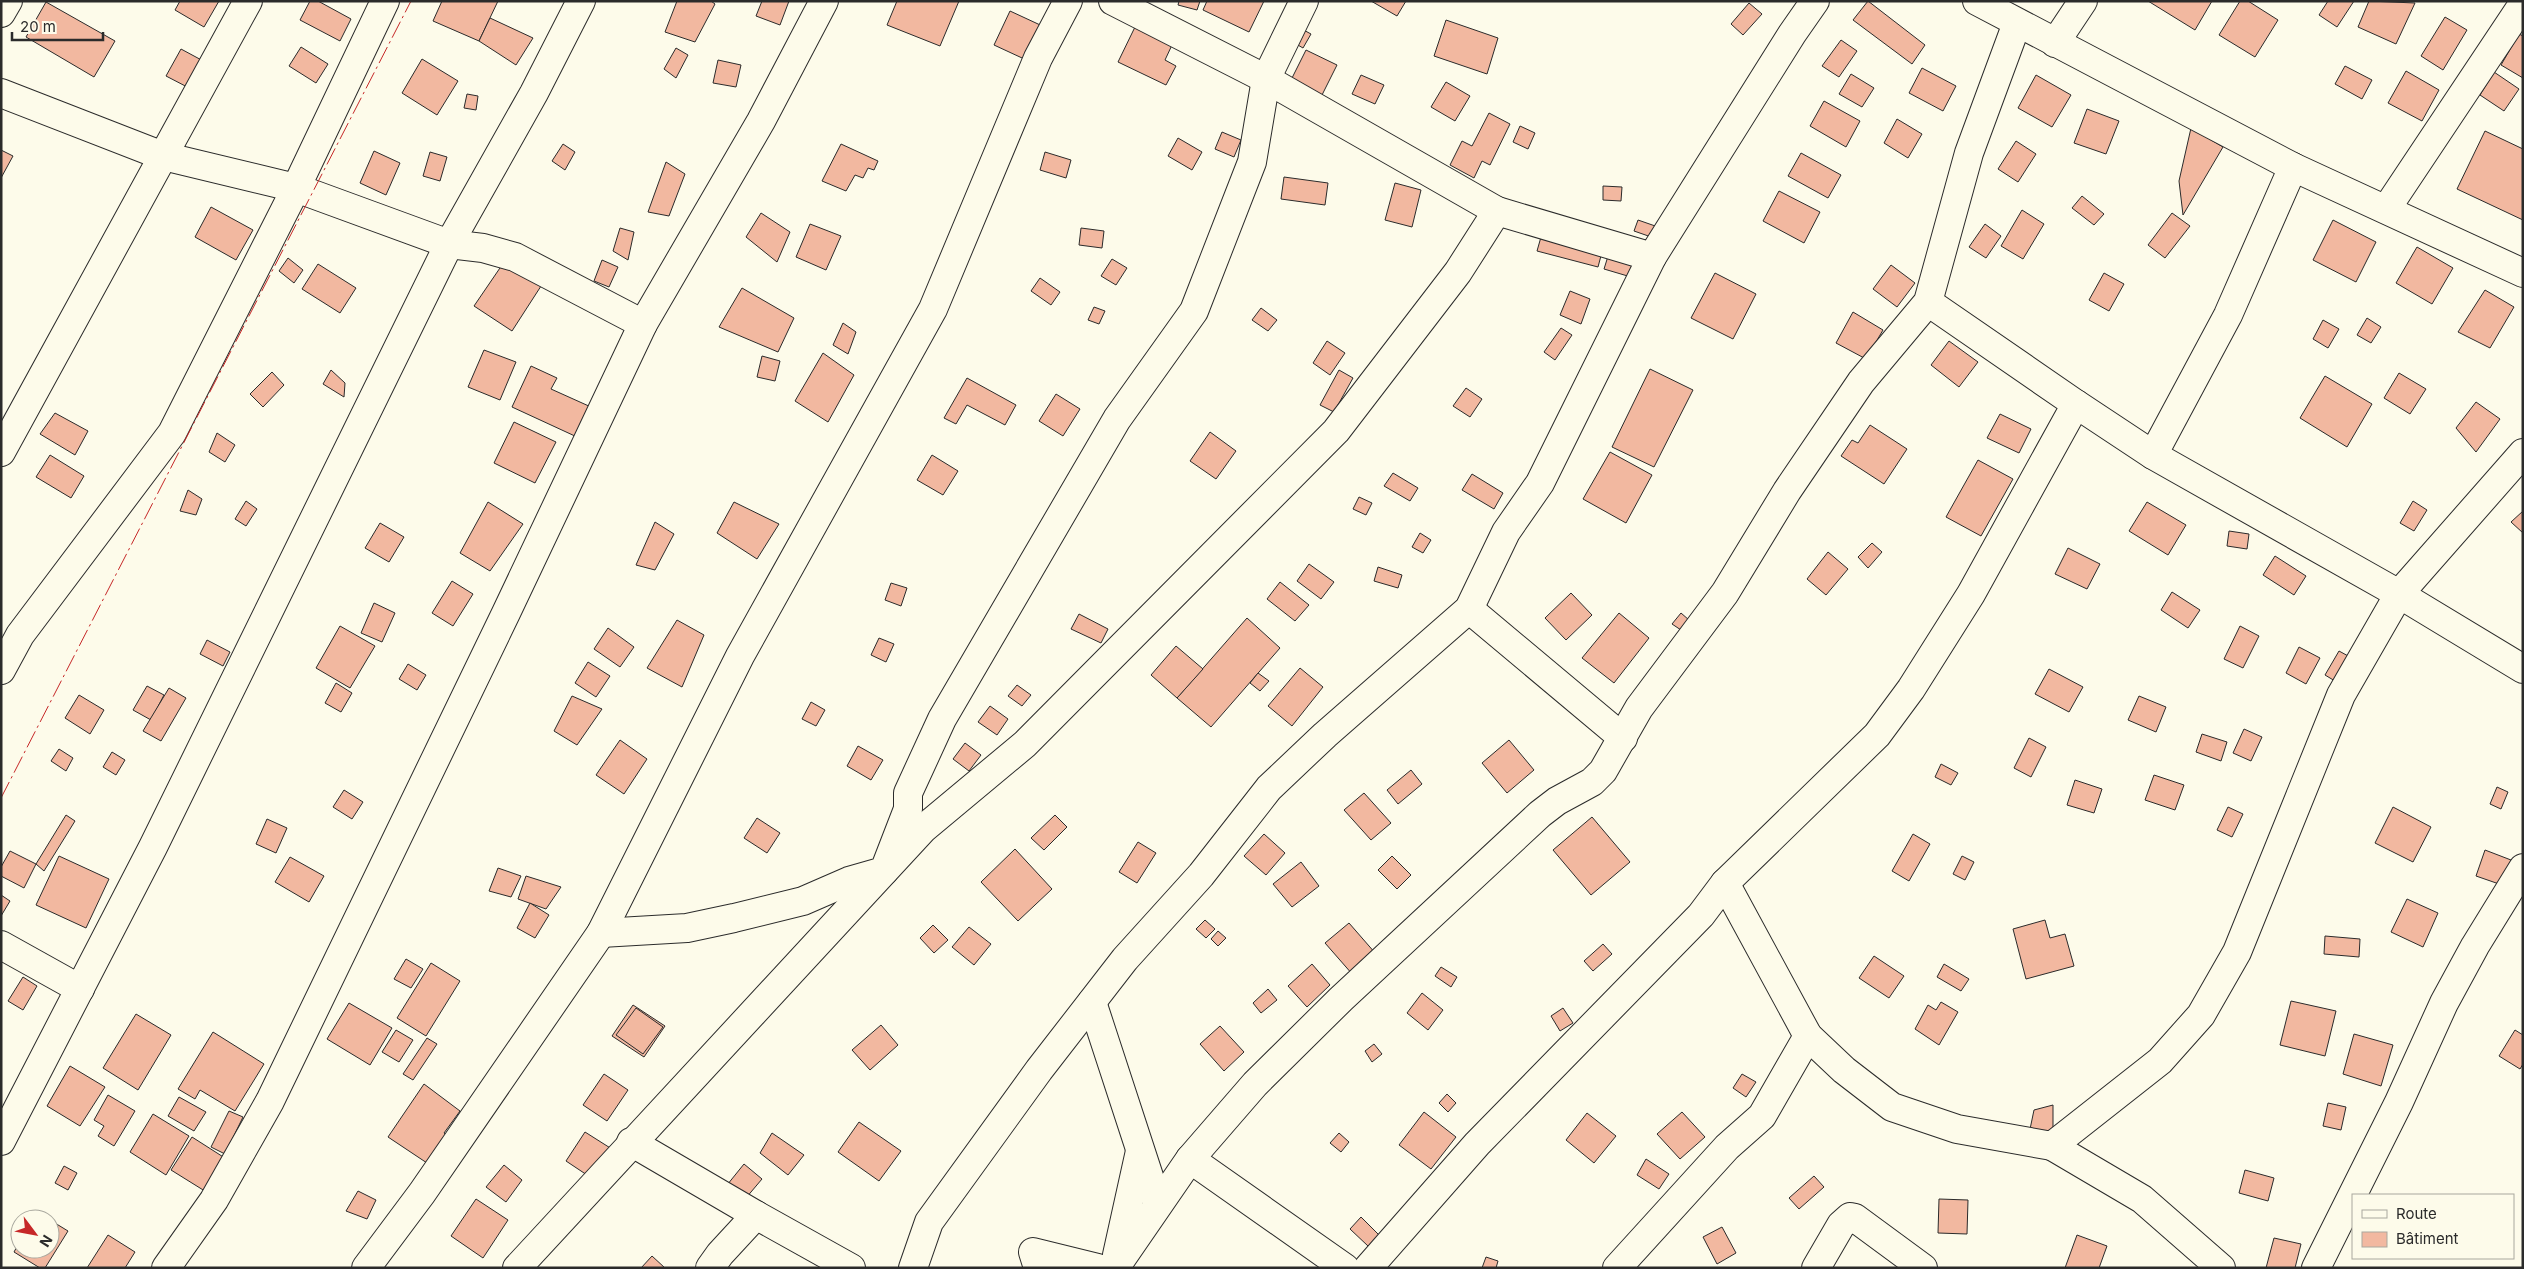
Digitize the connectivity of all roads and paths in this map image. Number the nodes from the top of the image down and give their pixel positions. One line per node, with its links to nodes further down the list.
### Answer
1 (8, 1): 13 (street)
2 (248, 1): 18 (street)
3 (385, 1): 20 (street)
4 (581, 1): 23 (street)
5 (824, 1): 27 (street)
6 (1068, 1): 40 (street)
7 (1113, 1): 16 (street)
8 (1304, 1): 16 (street)
9 (1815, 1): 24 (street)
10 (1977, 1): 14 (street)
11 (2083, 1): 15 (street)
12 (2523, 4): 21 (street)
13 (1, 13)
14 (2018, 23): 15 (street); 26 (street)
15 (2055, 43): 19 (street)
16 (1266, 79): 22 (street); 38 (street)
17 (1, 93): 18 (street)
18 (163, 156): 20 (street); 29 (street)
19 (2293, 166): 21 (street); 31 (street)
20 (296, 188): 23 (street); 35 (street)
21 (2387, 208): 25 (street)
22 (1497, 211): 24 (street); 38 (street)
23 (449, 244): 27 (street); 42 (street)
24 (1652, 257): 33 (street)
25 (2523, 273)
26 (1928, 302): 28 (street); 36 (street)
27 (643, 324): 54 (street)
28 (2076, 404): 31 (street); 39 (street)
29 (1, 452)
30 (2523, 454): 32 (street)
31 (2153, 455): 32 (street)
32 (2399, 594): 34 (street); 47 (street)
33 (1468, 608): 36 (street); 43 (street)
34 (2523, 669)
35 (1, 670)
36 (1623, 738): 49 (street)
37 (2523, 868): 50 (street)
38 (884, 871): 40 (street); 46 (street)
39 (1726, 883): 44 (street); 64 (street)
40 (601, 933): 55 (street)
41 (1, 946): 42 (street)
42 (80, 989): 45 (street)
43 (1092, 1002): 48 (street); 59 (street)
44 (1808, 1036): 47 (street); 65 (street)
45 (1, 1141)
46 (631, 1142): 53 (street); 56 (street)
47 (2052, 1146): 68 (street)
48 (1140, 1149): 52 (street); 62 (street)
49 (1190, 1159): 52 (street); 63 (street)
50 (2353, 1194)
51 (2352, 1196): 69 (street)
52 (1158, 1204): 62 (street)
53 (756, 1215): 57 (street); 58 (street)
54 (175, 1265)
55 (366, 1268)
56 (518, 1268)
57 (710, 1268)
58 (850, 1268)
59 (913, 1268)
60 (1038, 1268): 61 (street)
61 (1098, 1268)
62 (1114, 1268)
63 (1345, 1268)
64 (1368, 1268)
65 (1617, 1268)
66 (1816, 1268): 67 (street)
67 (1923, 1268)
68 (2220, 1268)
69 (2316, 1268)

